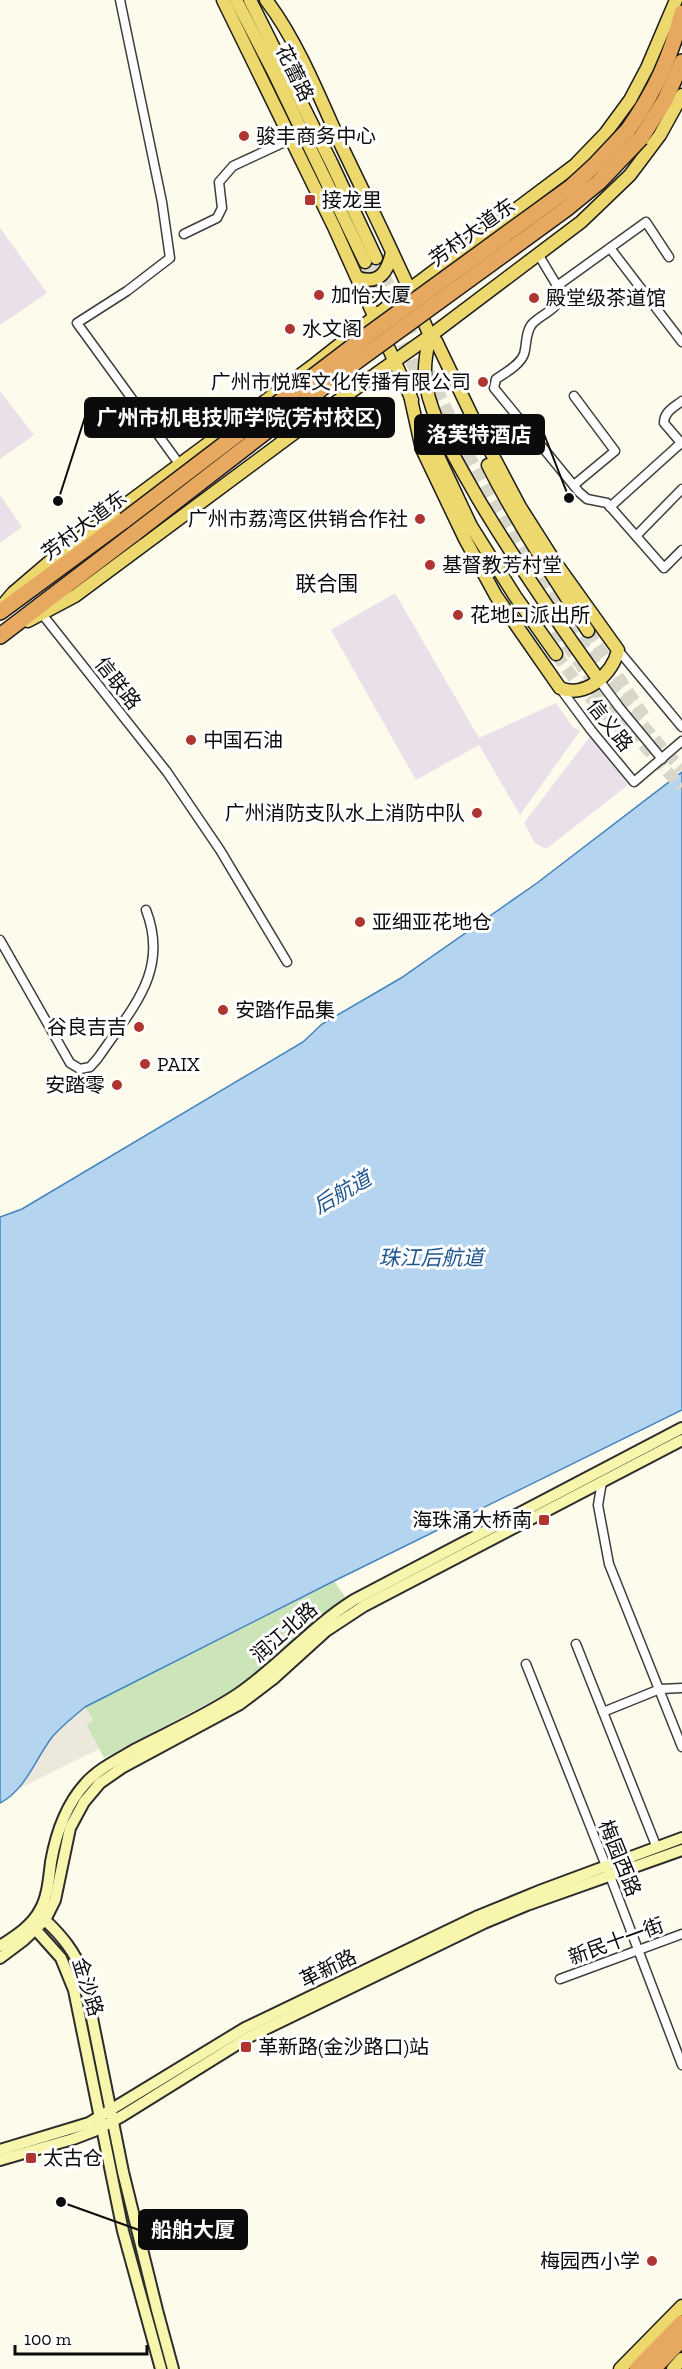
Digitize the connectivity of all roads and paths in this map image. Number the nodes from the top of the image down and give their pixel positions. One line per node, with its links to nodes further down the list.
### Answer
1 (120, 0): 30 (street)
2 (223, 0): 11 (main road)
3 (236, 0): 4 (main road, 花蕾路)
4 (250, 0)
5 (266, 0): 14 (main road)
6 (676, 0): 19 (main road, 芳村大道东)
7 (682, 13): 10 (highway, 芳村大道东)
8 (682, 62): 10 (highway, 芳村大道东)
9 (682, 95): 15 (main road, 芳村大道东)
10 (634, 134): 34 (highway, 芳村大道东, bridge)
11 (291, 140): 12 (street); 17 (main road)
12 (183, 234)
13 (610, 248): 16 (street); 18 (street); 22 (street)
14 (392, 252): 17 (main road); 19 (main road)
15 (538, 254): 18 (street); 21 (main road, 芳村大道东)
16 (669, 256)
17 (358, 278): 20 (main road)
18 (557, 286): 31 (street)
19 (410, 289): 20 (main road, 芳村大道东); 21 (main road)
20 (376, 316): 23 (main road); 24 (main road, 芳村大道东)
21 (430, 336): 23 (main road, 芳村大道东); 39 (main road); 41 (main road); 43 (main road)
22 (682, 342)
23 (394, 361): 25 (main road); 28 (main road, 芳村大道东)
24 (302, 373): 28 (main road); 30 (main road, 芳村大道东)
25 (410, 395): 42 (main road); 44 (main road)
26 (574, 396): 31 (street)
27 (682, 401): 29 (street)
28 (328, 408): 38 (main road, 芳村大道东)
29 (681, 444): 33 (street)
30 (180, 465): 37 (main road, 芳村大道东)
31 (574, 485): 33 (street)
32 (682, 489): 35 (street)
33 (610, 507): 35 (street)
34 (130, 527): 37 (highway, 芳村大道东); 40 (highway, 芳村大道东)
35 (636, 536): 36 (street)
36 (682, 550)
37 (0, 610)
38 (42, 614): 40 (main road, 芳村大道东); 50 (street, 信联路)
39 (588, 631)
40 (3, 634)
41 (618, 650): 43 (main road); 45 (street)
42 (556, 654)
43 (598, 680): 44 (main road); 47 (street)
44 (560, 688): 47 (street, 信义路)
45 (682, 727)
46 (682, 741): 47 (street)
47 (662, 759)
48 (146, 910): 49 (street)
49 (0, 940)
50 (287, 962)
51 (682, 1428): 64 (main road, 润江北路)
52 (682, 1440): 53 (main road, 润江北路)
53 (603, 1482): 57 (street); 64 (main road, 润江北路)
54 (576, 1644): 58 (street)
55 (526, 1664): 63 (street, 梅园西路)
56 (682, 1688): 57 (street)
57 (660, 1689): 58 (street); 59 (street)
58 (603, 1712): 61 (street)
59 (682, 1747)
60 (682, 1838): 61 (main road, 革新路)
61 (657, 1848): 63 (main road, 革新路)
62 (682, 1850): 63 (main road, 革新路)
63 (608, 1871): 67 (street, 梅园西路); 71 (main road, 革新路)
64 (38, 1923): 66 (main road, 润江北路); 68 (main road, 润江北路); 71 (main road, 金沙路); 72 (main road, 金沙路)
65 (682, 1934): 67 (street, 新民十一街)
66 (0, 1946)
67 (638, 1950): 69 (street, 新民十一街); 70 (street, 梅园西路)
68 (0, 1958)
69 (561, 1979)
70 (682, 2065)
71 (112, 2116): 72 (main road, 革新路); 80 (main road, 金沙路)
72 (101, 2122): 73 (main road, 革新路); 74 (main road, 革新路); 79 (main road, 金沙路)
73 (0, 2150)
74 (0, 2160)
75 (682, 2306): 81 (main road)
76 (682, 2323): 82 (highway)
77 (682, 2339): 83 (highway)
78 (682, 2360): 84 (main road)
79 (162, 2369)
80 (173, 2369)
81 (620, 2369)
82 (637, 2369)
83 (653, 2369)
84 (673, 2369)

